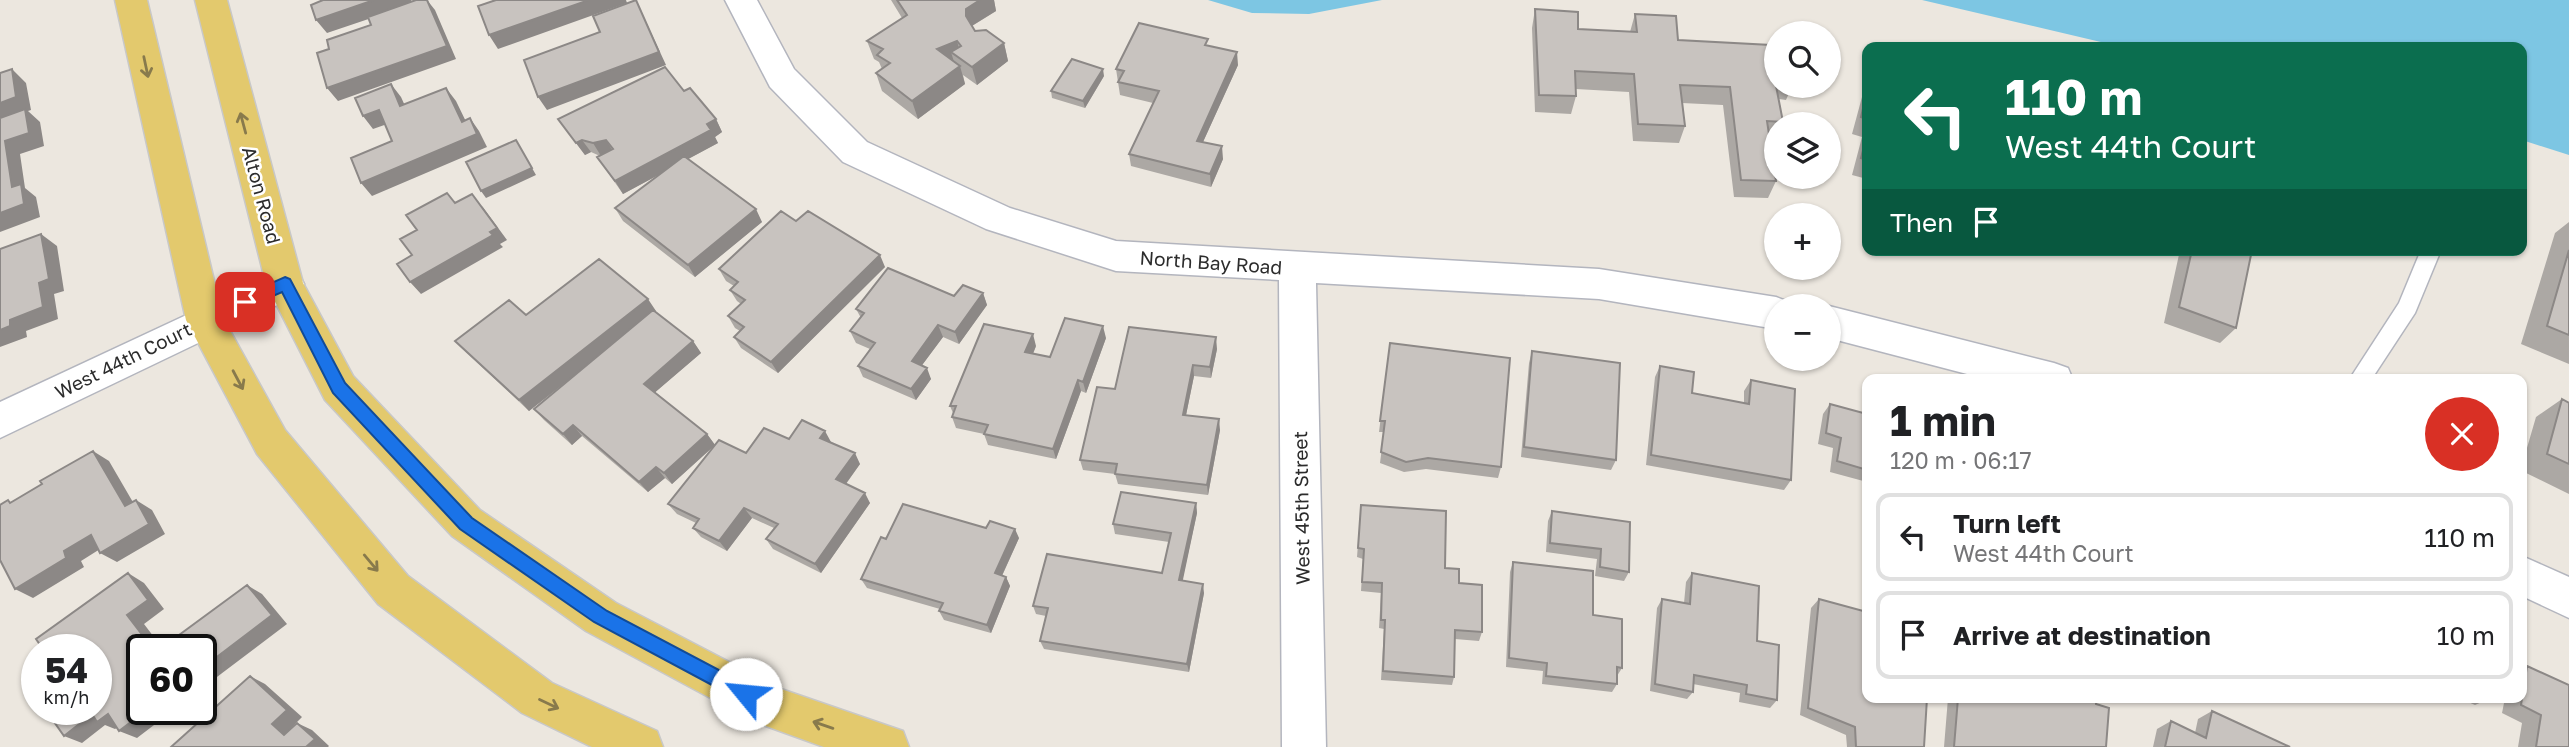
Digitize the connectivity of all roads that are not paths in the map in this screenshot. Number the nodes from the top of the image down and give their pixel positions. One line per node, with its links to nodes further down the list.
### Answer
1 (131, 0): 8 (main road, one-way to 8)
2 (211, 0): 6 (main road, Alton Road, one-way to 2)
3 (741, 0): 5 (street, North Bay Road)
4 (2429, 256): 11 (lane)
5 (1297, 268): 7 (street, North Bay Road); 17 (street, West 45th Street)
6 (285, 284): 8 (street, West 44th Court); 16 (main road, Alton Road, one-way to 6)
7 (1764, 311)
8 (205, 320): 12 (street, West 44th Court); 15 (main road, one-way to 15)
9 (1841, 325): 10 (street)
10 (2031, 374)
11 (2363, 374)
12 (0, 421)
13 (2527, 577): 14 (street)
14 (2569, 598)
15 (641, 747)
16 (887, 747)
17 (1304, 747)

